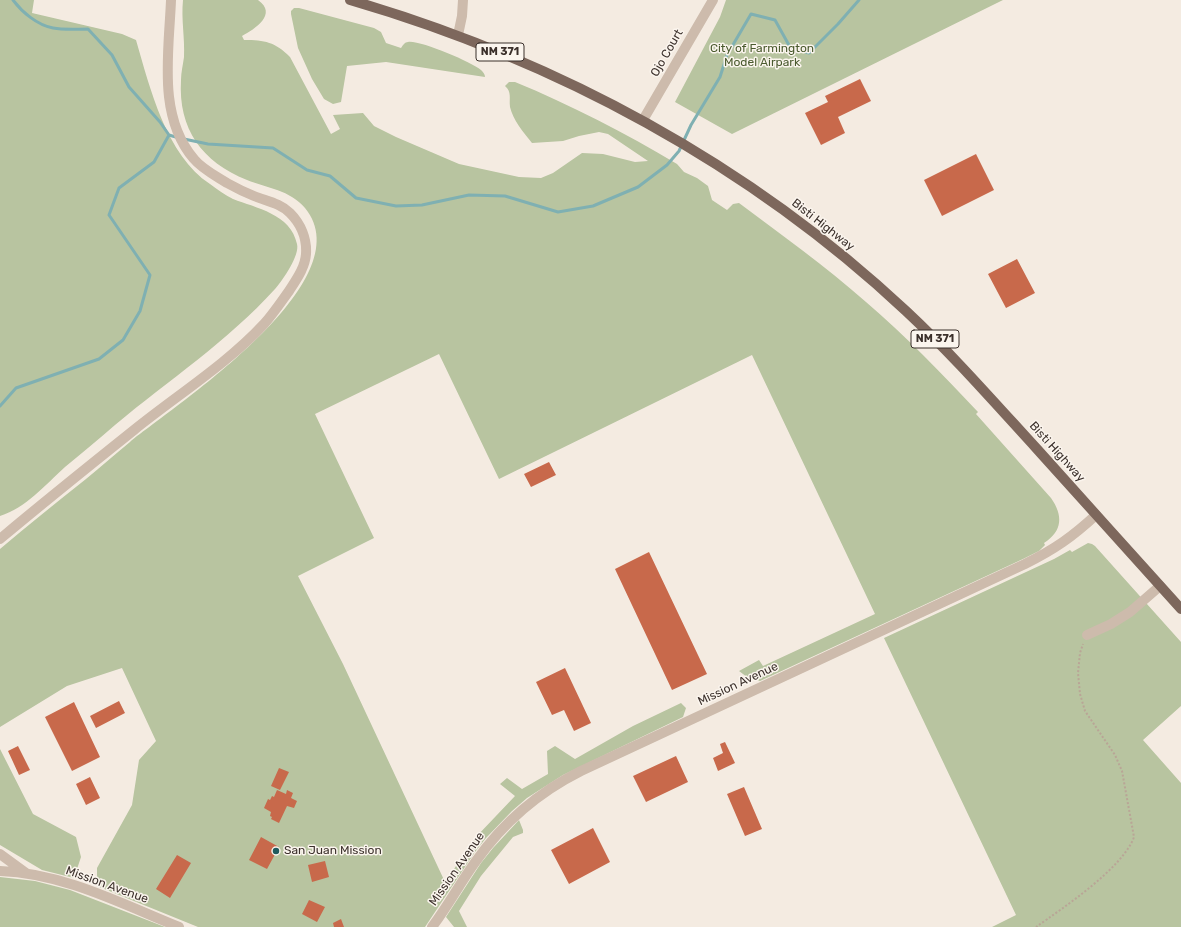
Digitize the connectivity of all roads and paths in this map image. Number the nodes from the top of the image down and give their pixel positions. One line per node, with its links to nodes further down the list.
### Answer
1 (171, 0): 8 (street)
2 (350, 0): 5 (main road, Bisti Highway / NM 371)
3 (463, 0): 5 (street)
4 (712, 0): 6 (street, Ojo Court)
5 (458, 35): 6 (main road, Bisti Highway / NM 371)
6 (643, 120): 7 (main road, Bisti Highway / NM 371)
7 (1096, 515): 9 (main road, Bisti Highway / NM 371); 15 (street, Mission Avenue)
8 (0, 539)
9 (1160, 586): 10 (main road, Bisti Highway / NM 371); 11 (street)
10 (1181, 609)
11 (1087, 635): 17 (path)
12 (0, 854): 14 (street)
13 (0, 871): 14 (street, Mission Avenue)
14 (27, 874): 16 (street, Mission Avenue)
15 (436, 925)
16 (179, 927)
17 (1036, 927)

